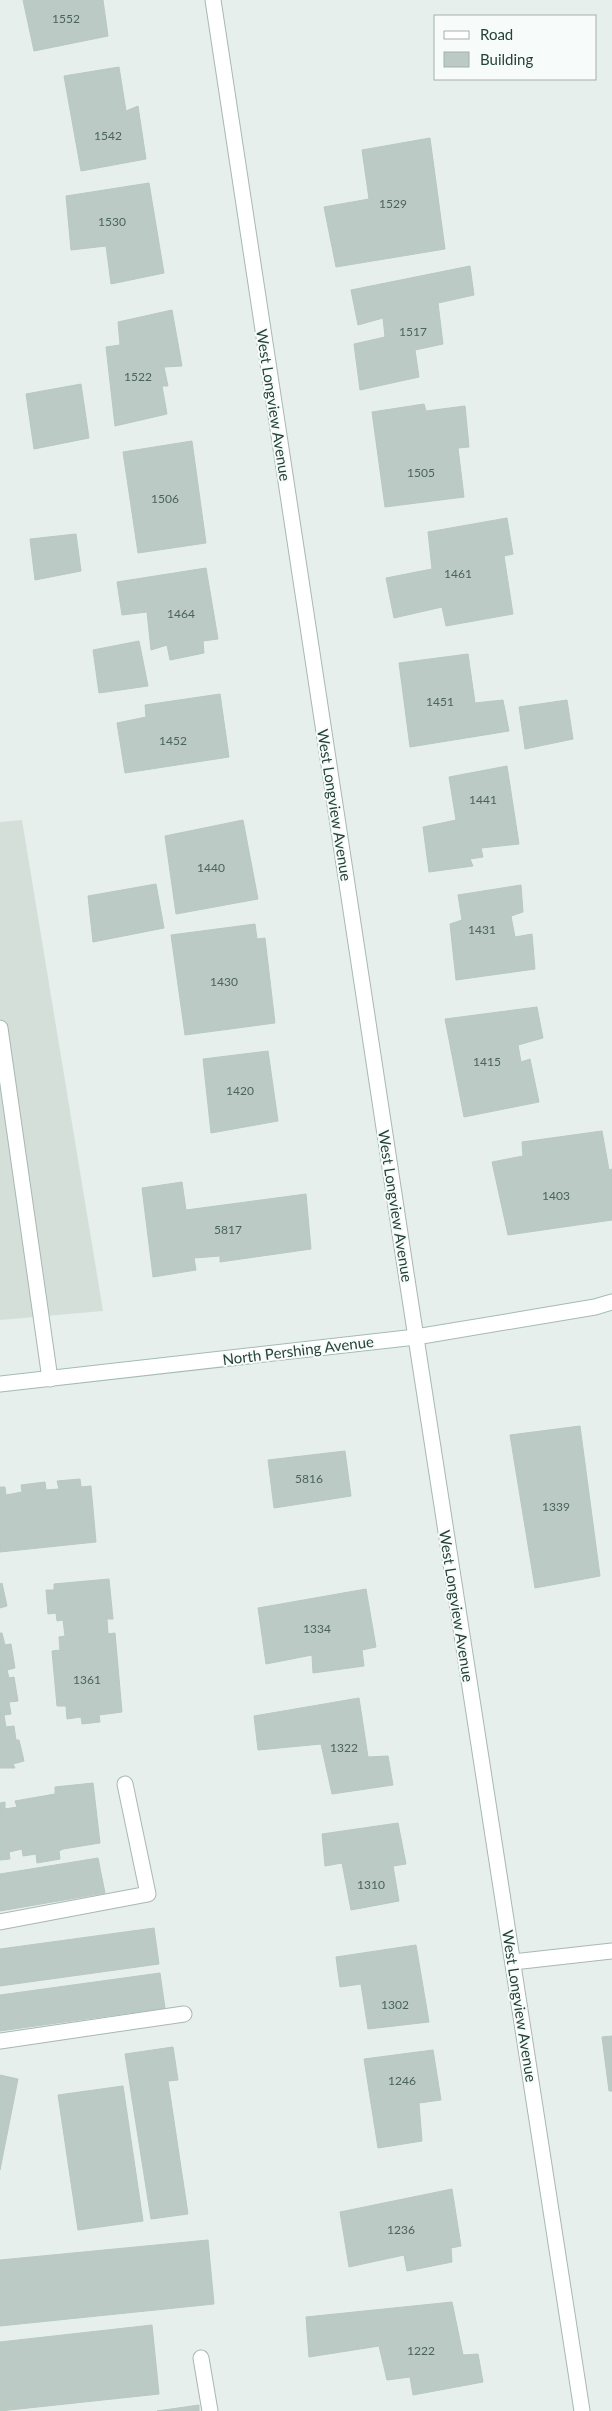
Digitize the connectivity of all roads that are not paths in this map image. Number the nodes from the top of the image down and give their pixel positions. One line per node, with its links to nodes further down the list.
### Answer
1 (212, 0): 6 (street, West Longview Avenue)
2 (0, 1028): 7 (street)
3 (612, 1302): 4 (street, North Pershing Avenue)
4 (595, 1307): 5 (street, North Pershing Avenue); 6 (street, North Pershing Avenue)
5 (612, 1308)
6 (416, 1337): 7 (street, North Pershing Avenue); 12 (street, West Longview Avenue)
7 (50, 1379): 8 (street, North Pershing Avenue)
8 (0, 1384)
9 (125, 1784): 10 (street)
10 (0, 1922)
11 (612, 1951): 12 (street)
12 (513, 1962): 17 (street, West Longview Avenue)
13 (184, 2014): 14 (street)
14 (0, 2041)
15 (201, 2358): 16 (street)
16 (210, 2411)
17 (582, 2411)

